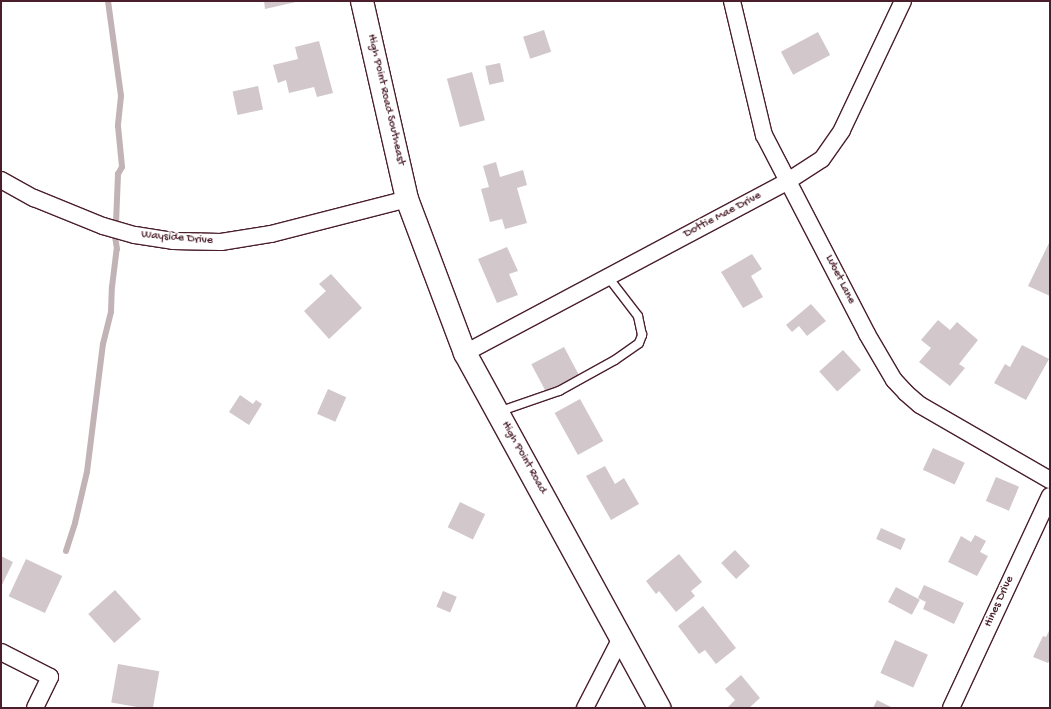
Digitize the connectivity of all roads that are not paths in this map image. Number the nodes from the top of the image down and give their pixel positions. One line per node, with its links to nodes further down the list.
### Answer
1 (362, 1): 6 (main road, High Point Road Southeast)
2 (732, 1): 5 (street, Lubet Lane)
3 (903, 1): 5 (street, Dottie Mae Drive)
4 (1, 180): 6 (street, Wayside Drive)
5 (788, 181): 7 (street, Dottie Mae Drive); 10 (street, Lubet Lane)
6 (408, 199): 8 (main road, High Point Road)
7 (608, 277): 8 (street, Dottie Mae Drive); 9 (lane)
8 (465, 353): 9 (main road, High Point Road)
9 (497, 412): 12 (main road, High Point Road)
10 (1050, 480)
11 (1050, 496): 17 (street, Hines Drive)
12 (621, 638): 15 (street); 16 (main road, High Point Road)
13 (1, 652): 14 (street)
14 (35, 708)
15 (585, 708)
16 (659, 708)
17 (951, 708)

